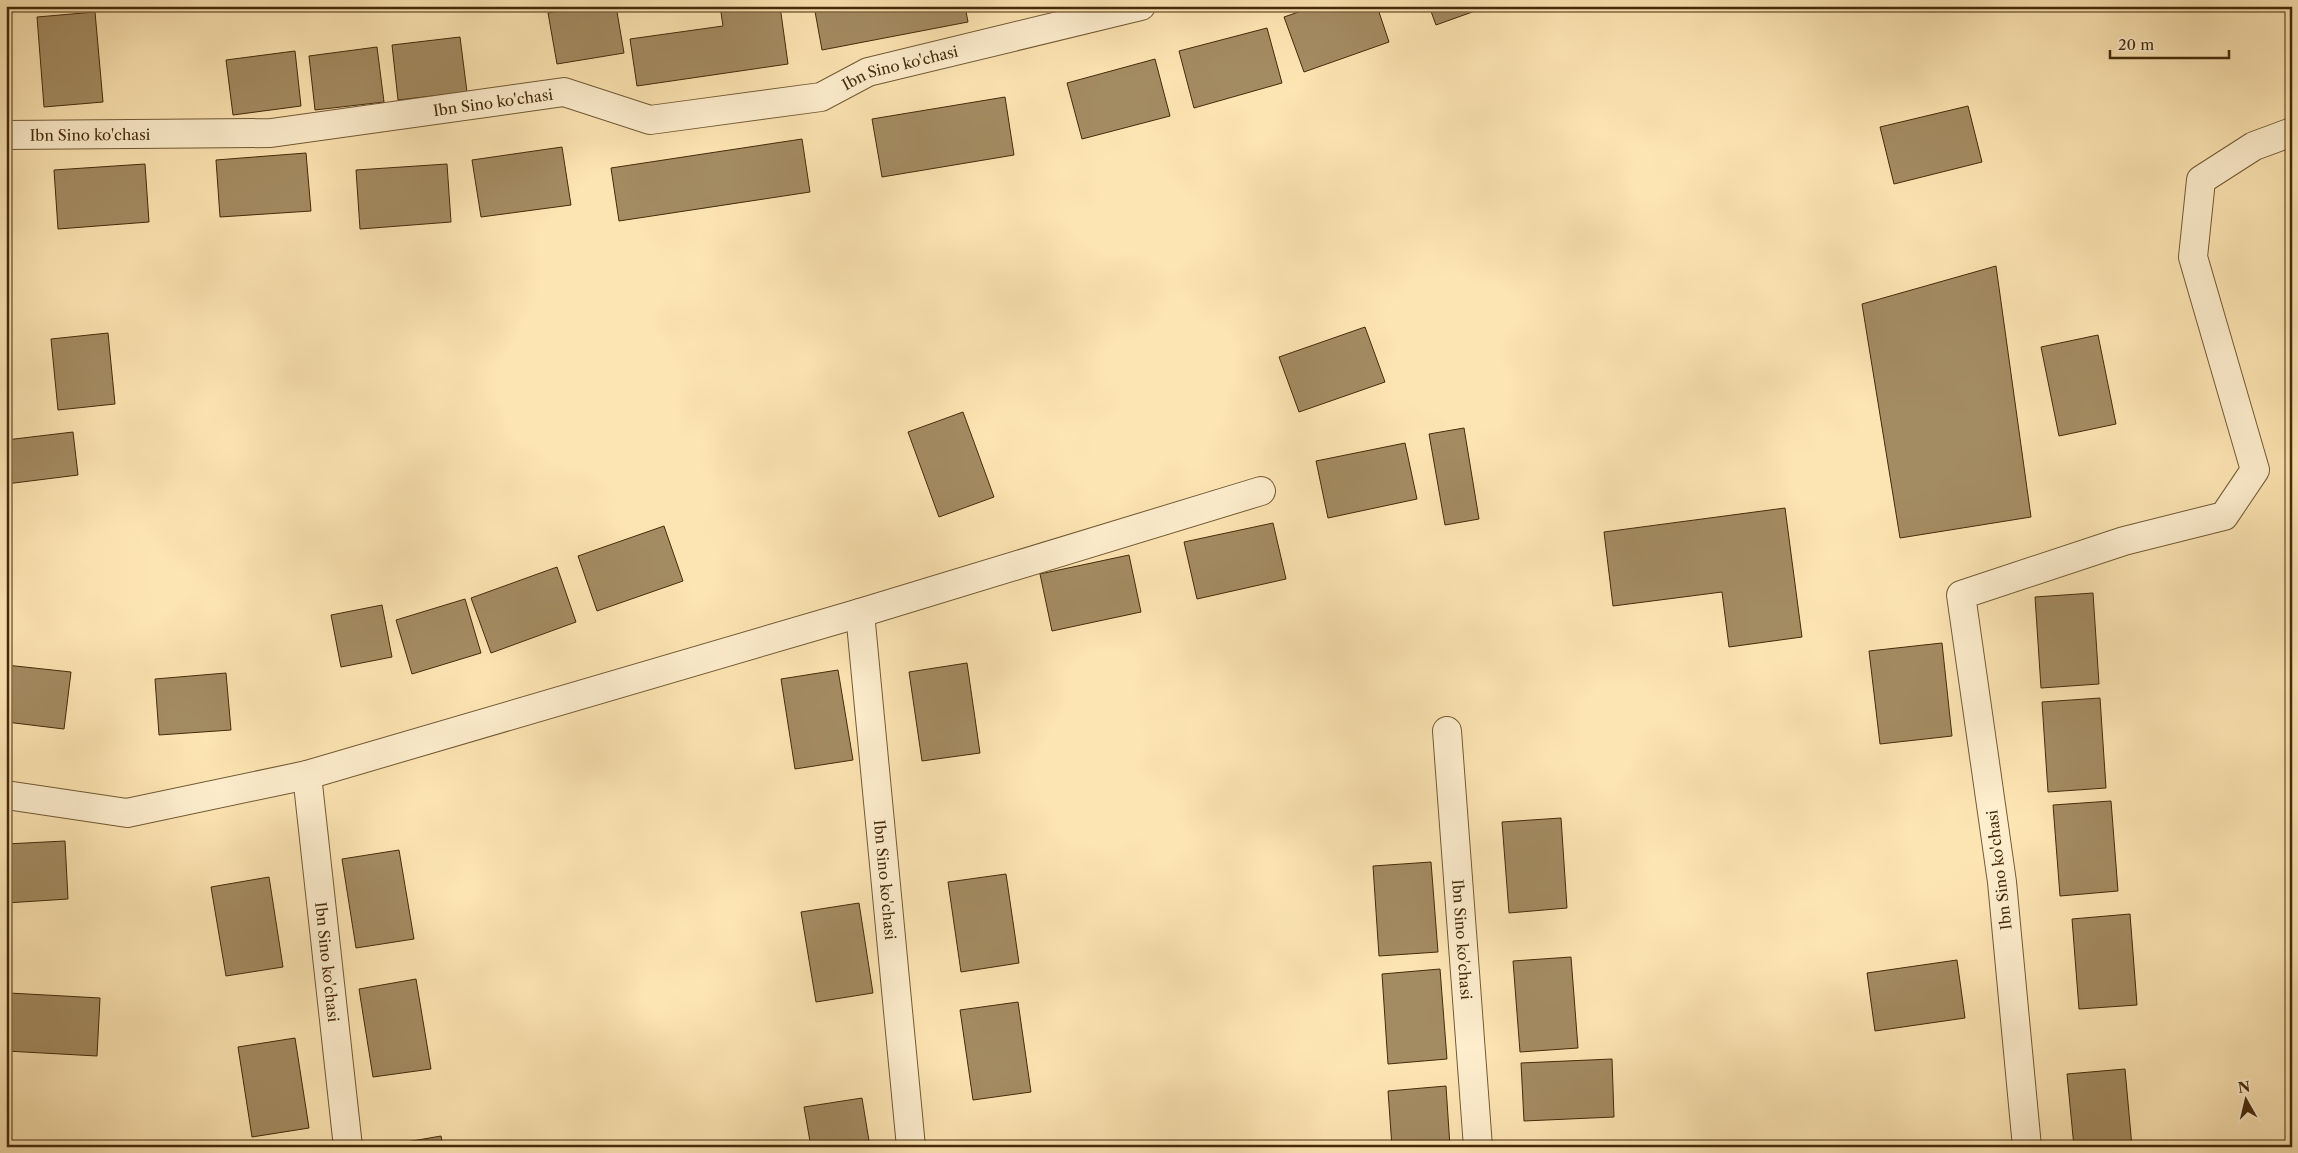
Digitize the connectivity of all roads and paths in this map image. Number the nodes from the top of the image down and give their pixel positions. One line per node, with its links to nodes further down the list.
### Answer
1 (1141, 6): 3 (street, Ibn Sino ko'chasi)
2 (2292, 132): 12 (street, Ibn Sino ko'chasi)
3 (6, 136)
4 (1261, 491): 5 (street)
5 (860, 613): 7 (street); 10 (street, Ibn Sino ko'chasi)
6 (1448, 731): 11 (street, Ibn Sino ko'chasi)
7 (307, 775): 8 (street); 9 (street, Ibn Sino ko'chasi)
8 (6, 795)
9 (348, 1147)
10 (911, 1147)
11 (1478, 1147)
12 (2027, 1147)

